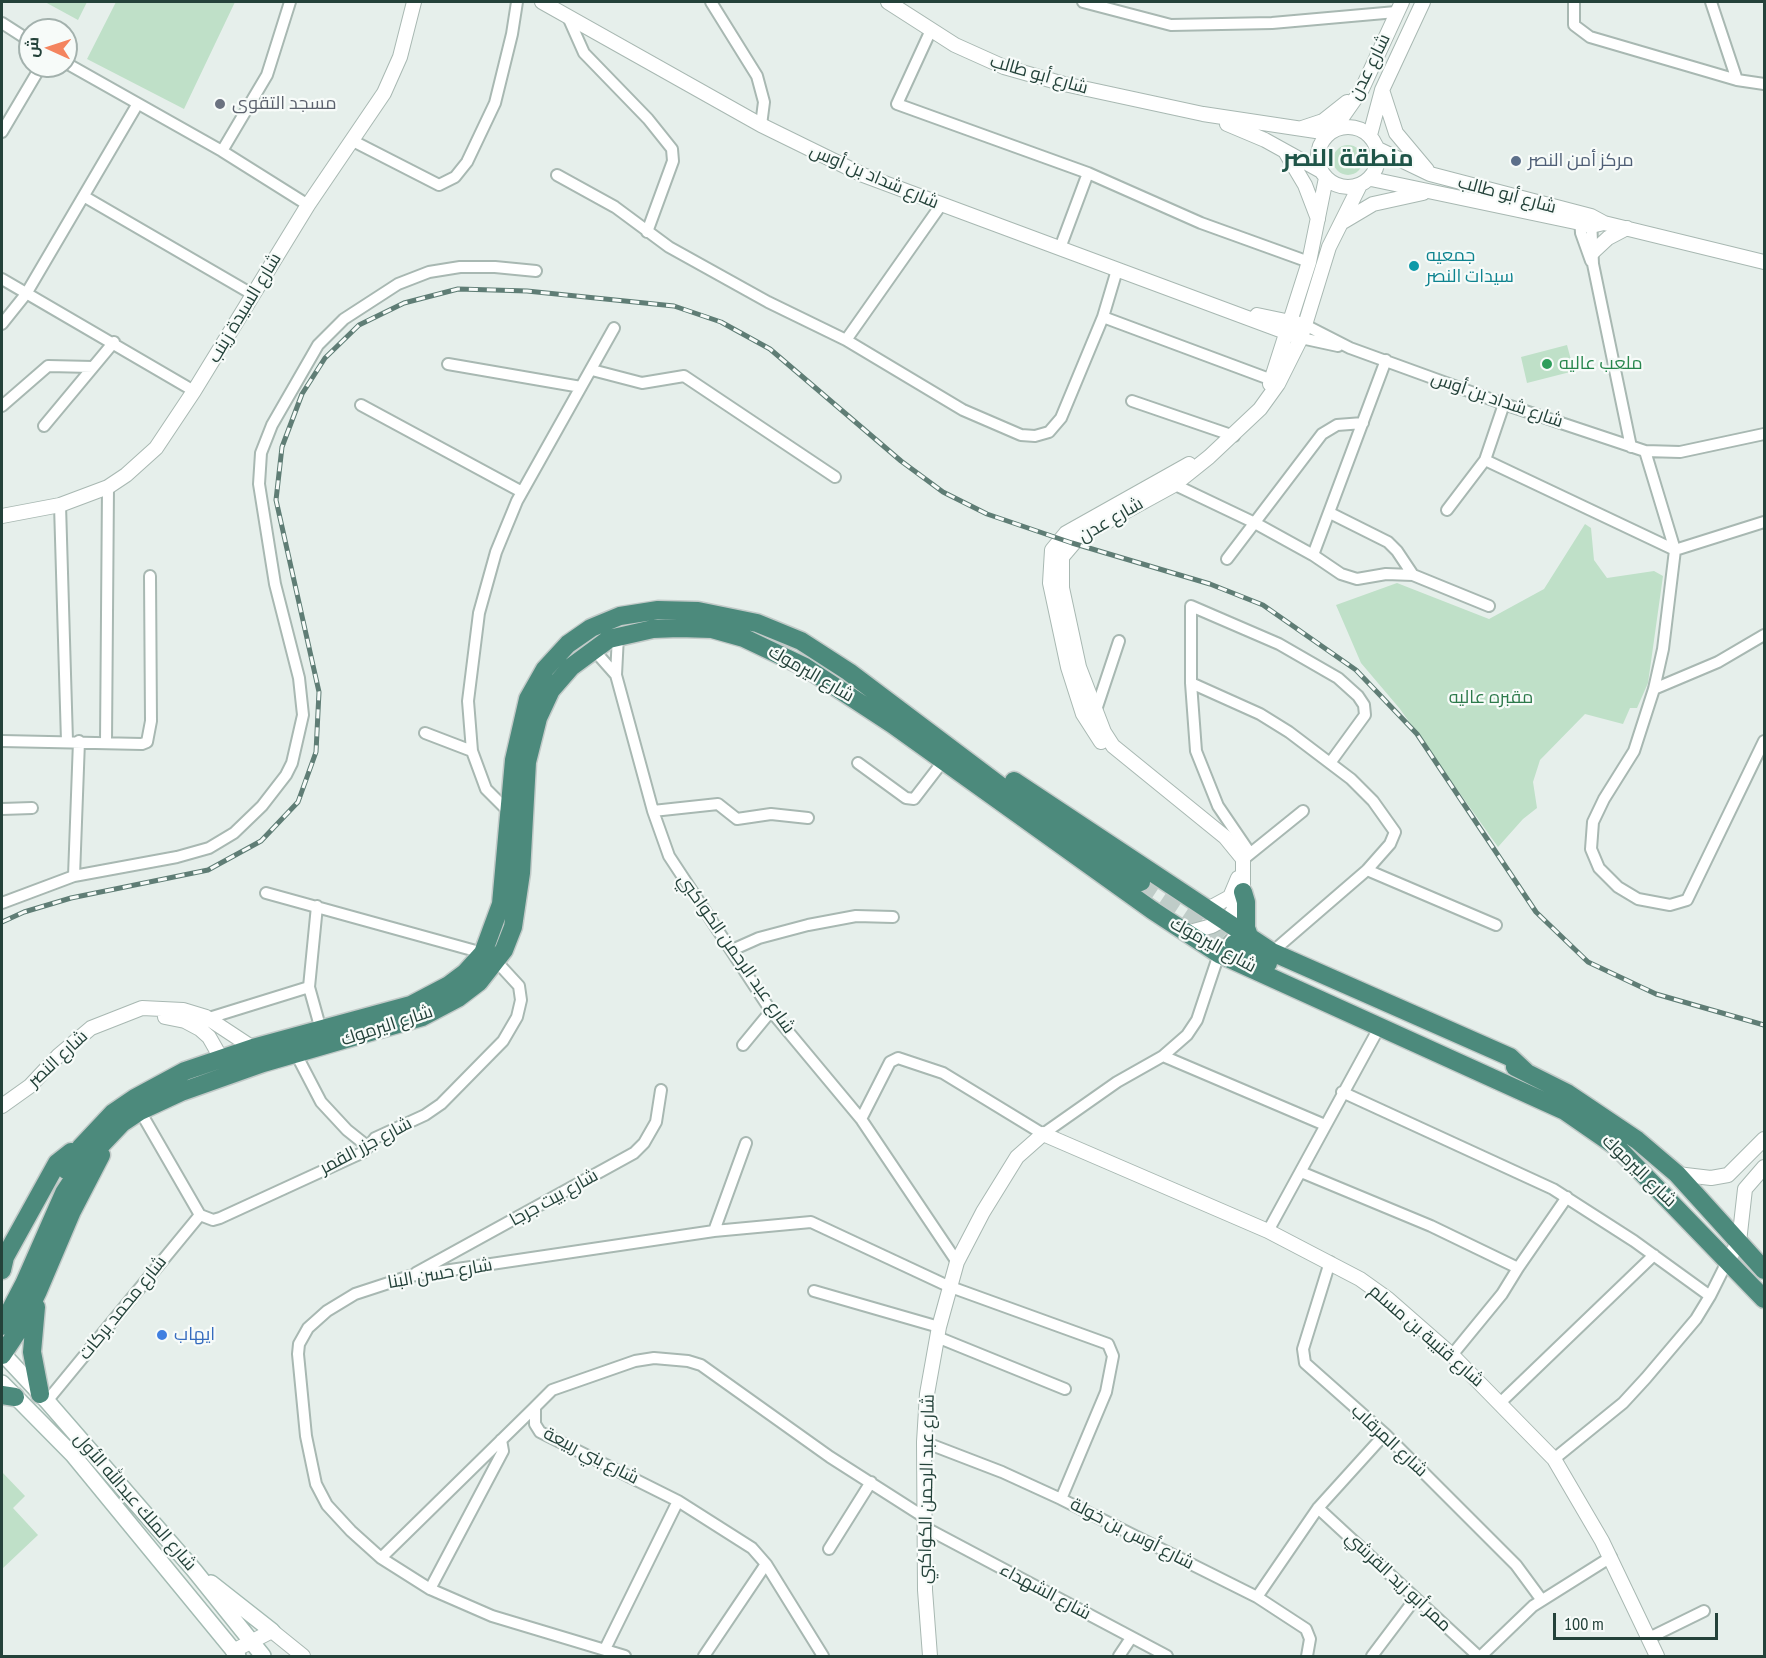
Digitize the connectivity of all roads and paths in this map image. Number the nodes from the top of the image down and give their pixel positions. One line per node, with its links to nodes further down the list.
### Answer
1 (290, 2): 32 (street)
2 (414, 2): 12 (street, شارع السيدة زينب)
3 (517, 2): 30 (street)
4 (542, 2): 13 (street, شارع شداد بن أوس)
5 (711, 2): 25 (street)
6 (888, 2): 15 (street, شارع أبو طالب)
7 (1083, 2): 11 (street)
8 (1423, 2): 22 (street, شارع عدن)
9 (1574, 2): 19 (street)
10 (1711, 2): 19 (street)
11 (1399, 7): 21 (street, شارع عدن)
12 (408, 8): 30 (street, شارع السيدة زينب)
13 (568, 17): 25 (street, شارع شداد بن أوس); 47 (street)
14 (2, 23): 16 (street)
15 (932, 30): 24 (street, شارع أبو طالب); 34 (street)
16 (18, 33)
17 (78, 70): 23 (street)
18 (34, 78): 28 (street)
19 (1737, 80): 20 (street)
20 (1764, 84)
21 (1362, 88): 26 (street); 27 (street, شارع عدن)
22 (1382, 90): 29 (street, شارع عدن); 35 (street)
23 (137, 105): 32 (street); 40 (street)
24 (1203, 114): 26 (street, شارع أبو طالب); 33 (street, شارع أبو طالب)
25 (761, 125): 42 (street, شارع شداد بن أوس)
26 (1298, 129): 27 (street, شارع أبو طالب)
27 (1331, 131): 29 (street); 37 (street)
28 (2, 132)
29 (1370, 135): 31 (street)
30 (353, 141): 41 (street, شارع السيدة زينب)
31 (1377, 149): 35 (street, شارع أبو طالب); 38 (street)
32 (222, 151): 41 (street)
33 (1285, 151): 37 (street, شارع أبو طالب); 43 (street)
34 (1088, 173): 48 (street); 52 (street)
35 (1430, 174): 44 (street, شارع أبو طالب)
36 (557, 175): 47 (street)
37 (1324, 175): 38 (street); 43 (street, شارع عدن)
38 (1365, 182): 39 (street, شارع أبو طالب); 45 (street, شارع عدن)
39 (1427, 192): 44 (street, شارع أبو طالب); 45 (street)
40 (85, 197): 57 (street); 58 (street)
41 (308, 205): 58 (street, شارع السيدة زينب)
42 (941, 205): 48 (street, شارع شداد بن أوس); 63 (street)
43 (1318, 219): 52 (street, شارع عدن)
44 (1589, 220): 46 (street, شارع أبو طالب); 50 (street)
45 (1339, 224): 62 (street, شارع عدن)
46 (1627, 228): 50 (street); 51 (street, شارع أبو طالب)
47 (647, 232): 63 (street)
48 (1060, 248): 54 (street, شارع شداد بن أوس)
49 (1764, 256): 51 (street)
50 (1593, 258): 80 (street)
51 (1750, 258): 53 (street, شارع أبو طالب)
52 (1309, 262): 62 (street, شارع عدن)
53 (1764, 262)
54 (1118, 270): 59 (street); 62 (street, شارع شداد بن أوس)
55 (536, 271): 126 (street)
56 (2, 279): 57 (street)
57 (26, 294): 60 (street); 64 (street)
58 (252, 294): 71 (street, شارع السيدة زينب)
59 (1103, 317): 63 (street); 69 (street)
60 (2, 324)
61 (615, 328): 68 (street)
62 (1296, 330): 65 (street, شارع شداد بن أوس); 69 (street, شارع عدن); 78 (street, شارع عدن)
63 (846, 340)
64 (114, 342): 67 (street); 71 (street)
65 (1386, 360): 73 (street, شارع شداد بن أوس); 76 (street)
66 (448, 364): 70 (street)
67 (93, 367): 75 (street); 77 (street)
68 (592, 370): 70 (street); 83 (street)
69 (1272, 380): 78 (street, شارع عدن)
70 (581, 387): 86 (street)
71 (194, 391): 85 (street, شارع السيدة زينب)
72 (1132, 401): 78 (street)
73 (1504, 404): 80 (street, شارع شداد بن أوس); 82 (street)
74 (361, 405): 86 (street)
75 (2, 406)
76 (1363, 423): 89 (street); 92 (street)
77 (44, 426)
78 (1231, 434): 84 (street, شارع عدن)
79 (1764, 434): 81 (street, شارع شداد بن أوس)
80 (1631, 447): 81 (street, شارع شداد بن أوس)
81 (1645, 451): 93 (street)
82 (1485, 460): 88 (street); 93 (street)
83 (835, 477)
84 (1169, 482): 92 (street); 106 (street, شارع عدن); 124 (street, شارع عدن)
85 (108, 487): 87 (street, شارع السيدة زينب); 113 (street)
86 (522, 492): 114 (street)
87 (60, 505): 90 (street, شارع السيدة زينب); 110 (street)
88 (1447, 510)
89 (1330, 513): 94 (street); 96 (street)
90 (2, 516)
91 (1764, 522): 93 (street)
92 (1255, 523): 94 (street); 95 (street)
93 (1675, 550): 105 (street)
94 (1313, 555): 96 (street)
95 (1227, 559)
96 (1413, 575): 98 (street)
97 (150, 576): 113 (street)
98 (1489, 606)
99 (1764, 635): 105 (street)
100 (618, 636): 102 (highway, شارع اليرموك); 103 (street, شارع عبد الرحمن الكواكبي); 115 (highway, شارع اليرموك)
101 (1119, 642): 106 (street)
102 (593, 649): 103 (street, شارع عبد الرحمن الكواكبي); 142 (highway, شارع اليرموك)
103 (616, 675): 120 (street, شارع عبد الرحمن الكواكبي)
104 (1191, 683): 117 (street); 117 (street); 124 (street)
105 (1654, 689): 112 (street)
106 (1094, 713): 124 (street, شارع عدن)
107 (924, 727): 122 (highway, شارع اليرموك); 127 (highway, شارع اليرموك); 128 (highway)
108 (425, 733): 114 (street)
109 (2, 741): 110 (street)
110 (67, 741): 111 (street)
111 (80, 741): 113 (street); 126 (street)
112 (1764, 741)
113 (106, 742)
114 (472, 751): 122 (street)
115 (944, 760): 116 (street); 133 (highway, شارع اليرموك)
116 (858, 763)
117 (1330, 763): 125 (street)
118 (32, 808): 119 (street)
119 (2, 809)
120 (653, 811): 123 (street); 140 (street, شارع عبد الرحمن الكواكبي)
121 (1303, 811): 124 (street)
122 (509, 812): 142 (highway, شارع اليرموك)
123 (808, 818)
124 (1244, 858): 129 (street); 134 (street)
125 (1367, 870): 137 (street); 141 (street)
126 (74, 876): 131 (street)
127 (1141, 882)
128 (1171, 887): 133 (highway); 134 (highway)
129 (1243, 892): 136 (street); 139 (highway)
130 (266, 893): 132 (street)
131 (2, 903)
132 (317, 906): 142 (street); 143 (street)
133 (1152, 910): 138 (highway, شارع اليرموك)
134 (1206, 910): 136 (highway)
135 (893, 917): 140 (street)
136 (1224, 921): 138 (street); 139 (highway)
137 (1496, 925)
138 (1185, 933): 139 (highway, شارع اليرموك)
139 (1236, 941): 141 (highway); 147 (highway, شارع اليرموك); 152 (street); 154 (highway, شارع اليرموك)
140 (732, 950): 144 (street, شارع عبد الرحمن الكواكبي)
141 (1272, 952): 154 (highway)
142 (490, 957): 148 (highway, شارع اليرموك); 151 (highway, شارع اليرموك); 165 (street, شارع جزر القمر)
143 (309, 987): 146 (street); 148 (street)
144 (771, 1011): 149 (street); 159 (street, شارع عبد الرحمن الكواكبي)
145 (117, 1016): 146 (street, شارع النصر); 153 (street, شارع النصر); 157 (street, شارع النصر)
146 (209, 1018): 150 (street, شارع النصر)
147 (1380, 1026): 156 (street); 176 (highway, شارع اليرموك)
148 (321, 1030): 150 (highway, شارع اليرموك)
149 (743, 1045)
150 (253, 1048): 153 (highway, شارع اليرموك)
151 (296, 1054): 158 (highway, شارع اليرموك); 165 (street)
152 (1163, 1056): 160 (street); 162 (street)
153 (221, 1058): 166 (highway, شارع اليرموك)
154 (1526, 1072): 169 (highway, شارع اليرموك)
155 (661, 1090): 182 (street, شارع بيت جرجا)
156 (1342, 1092): 160 (street); 170 (street)
157 (2, 1106)
158 (140, 1111): 161 (highway, شارع اليرموك); 171 (street)
159 (861, 1119): 162 (street); 177 (street, شارع عبد الرحمن الكواكبي)
160 (1325, 1125): 168 (street)
161 (112, 1132): 166 (highway, شارع اليرموك); 184 (highway)
162 (1043, 1134): 173 (street, شارع قتيبة بن مسلم); 177 (street, شارع عبد الرحمن الكواكبي)
163 (1764, 1139): 169 (street)
164 (746, 1143): 172 (street)
165 (367, 1146): 171 (street, شارع جزر القمر)
166 (80, 1157): 179 (highway); 188 (highway, شارع اليرموك); 190 (highway, شارع اليرموك)
167 (1764, 1167): 174 (street)
168 (1301, 1172): 173 (street); 180 (street)
169 (1677, 1174): 174 (highway, شارع اليرموك)
170 (1567, 1197): 175 (street); 180 (street)
171 (200, 1215): 196 (street, شارع محمد بركات)
172 (714, 1231): 182 (street, شارع حسن البنا); 183 (street, شارع حسن البنا)
173 (1268, 1231): 178 (street, شارع قتيبة بن مسلم)
174 (1739, 1242): 176 (street); 181 (highway, شارع اليرموك)
175 (1654, 1255): 186 (street); 197 (street)
176 (1728, 1260): 186 (street); 187 (highway, شارع اليرموك)
177 (957, 1262): 183 (street, شارع عبد الرحمن الكواكبي)
178 (1330, 1262): 192 (street, شارع قتيبة بن مسلم); 199 (street, شارع المرقاب)
179 (3, 1263)
180 (1518, 1268): 192 (street)
181 (1764, 1270)
182 (410, 1276): 209 (street, شارع حسن البنا)
183 (948, 1286): 189 (street, شارع عبد الرحمن الكواكبي); 204 (street)
184 (38, 1291): 190 (highway); 196 (highway)
185 (813, 1291): 189 (street)
186 (1710, 1296): 202 (street)
187 (1764, 1299)
188 (2, 1305)
189 (938, 1332): 194 (street); 201 (street, شارع عبد الرحمن الكواكبي)
190 (5, 1334): 191 (highway)
191 (2, 1354): 196 (main road, شارع الملك عبدالله الأول)
192 (1452, 1355): 197 (street, شارع قتيبة بن مسلم)
193 (2, 1383): 195 (main road, شارع الملك عبدالله الأول)
194 (1065, 1389)
195 (8, 1396): 223 (main road, شارع الملك عبدالله الأول)
196 (44, 1397): 212 (main road, شارع الملك عبدالله الأول)
197 (1500, 1403): 202 (street, شارع قتيبة بن مسلم)
198 (535, 1407): 200 (street); 203 (street, شارع بني ربيعة); 205 (street, شارع بني ربيعة)
199 (1385, 1434): 206 (street); 216 (street, شارع المرقاب)
200 (501, 1440): 209 (street); 213 (street)
201 (924, 1442): 204 (street, شارع أوس بن خولة); 207 (street, شارع عبد الرحمن الكواكبي)
202 (1554, 1459): 210 (street, شارع قتيبة بن مسلم)
203 (871, 1482): 207 (street, شارع بني ربيعة); 208 (street)
204 (1061, 1499): 214 (street, شارع أوس بن خولة)
205 (678, 1501): 211 (street, شارع بني ربيعة); 222 (street)
206 (1317, 1508): 214 (street); 215 (street, ممر أبو زيد القرشي)
207 (924, 1522): 219 (street, شارع الشهداء); 230 (street, شارع عبد الرحمن الكواكبي)
208 (830, 1549)
209 (381, 1557): 213 (street, شارع حسن البنا)
210 (1611, 1557): 216 (street); 220 (street, شارع قتيبة بن مسلم)
211 (765, 1564): 228 (street); 229 (street, شارع بني ربيعة)
212 (194, 1570): 218 (main road); 221 (main road, شارع الملك عبدالله الأول)
213 (430, 1589): 222 (street, شارع حسن البنا)
214 (1257, 1598): 233 (street, شارع أوس بن خولة)
215 (1415, 1599): 224 (street, ممر أبو زيد القرشي); 234 (street)
216 (1541, 1599): 224 (street)
217 (1704, 1611): 220 (street)
218 (272, 1631): 221 (street); 226 (street)
219 (1131, 1638): 231 (street); 232 (street, شارع الشهداء)
220 (1649, 1638): 235 (street, شارع قتيبة بن مسلم)
221 (251, 1642): 223 (street); 225 (main road, شارع الملك عبدالله الأول)
222 (605, 1649): 227 (street, شارع حسن البنا)
223 (236, 1654)
224 (1484, 1655)
225 (263, 1656)
226 (303, 1656)
227 (626, 1656)
228 (704, 1656)
229 (823, 1656)
230 (930, 1656)
231 (1119, 1656)
232 (1167, 1656)
233 (1307, 1656)
234 (1372, 1656)
235 (1657, 1656)

